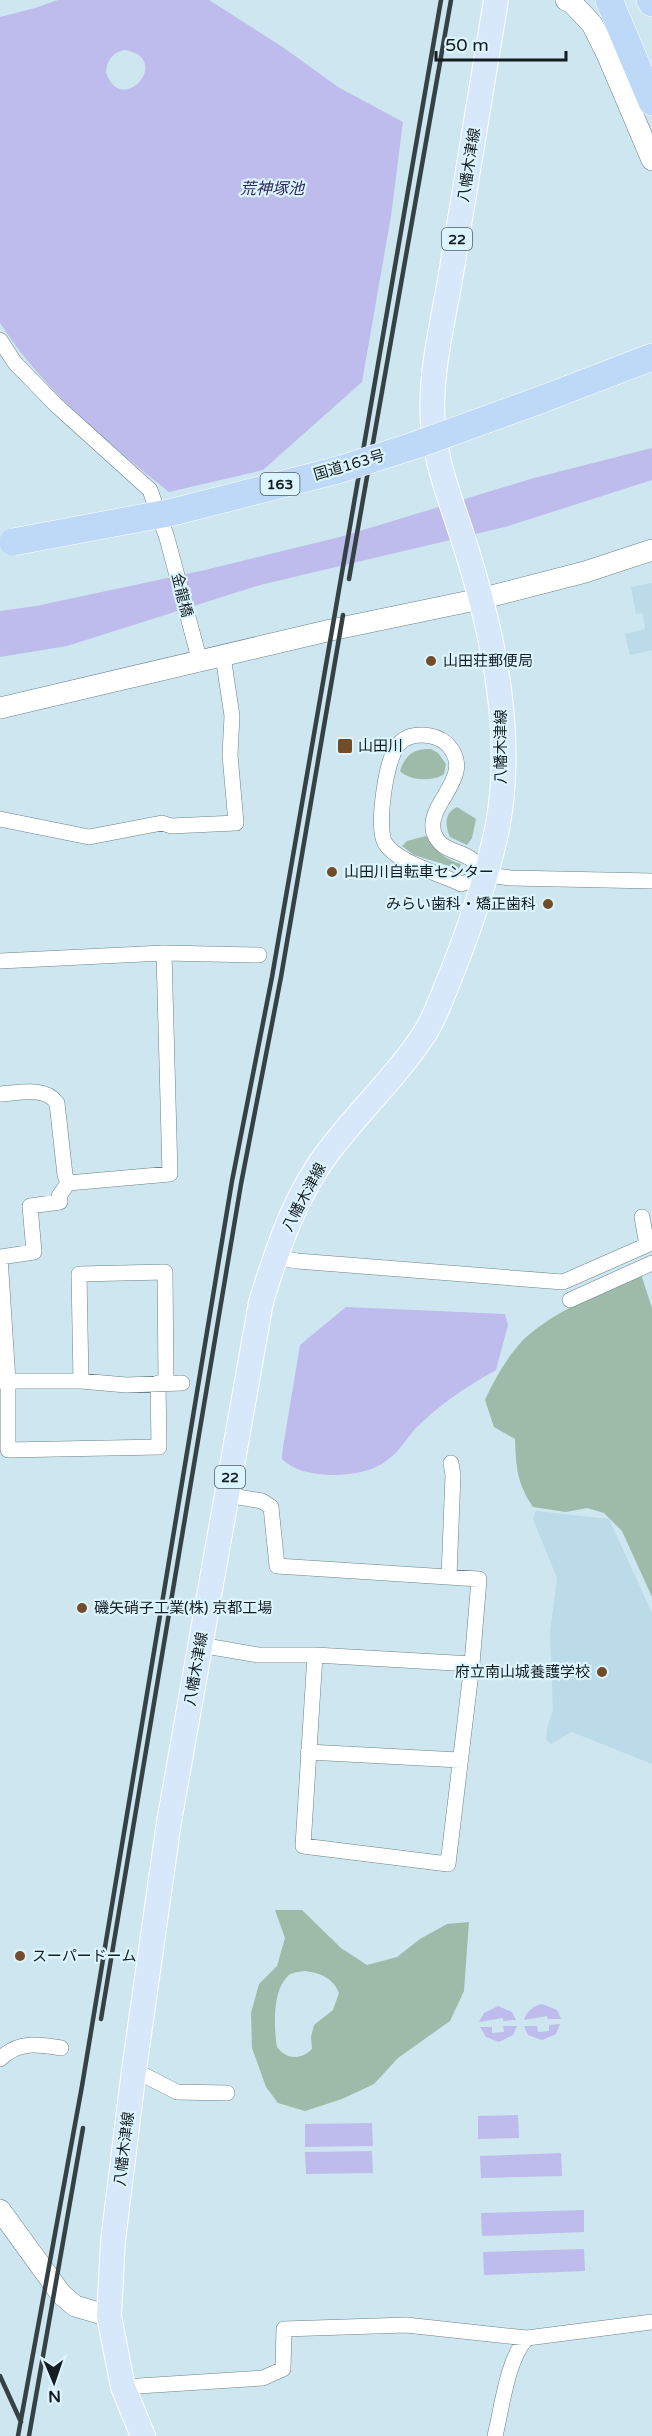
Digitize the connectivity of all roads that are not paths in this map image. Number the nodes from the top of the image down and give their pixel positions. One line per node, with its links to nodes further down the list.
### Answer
1 (496, 0): 10 (main road, 八幡木津線 / 22)
2 (566, 0): 5 (street)
3 (609, 0): 4 (highway)
4 (652, 102)
5 (652, 160)
6 (0, 340): 11 (street, 金龍橋)
7 (652, 357): 8 (highway, 国道163号 / 163, bridge)
8 (7, 543)
9 (652, 550): 10 (street)
10 (480, 599): 12 (street); 15 (main road, 八幡木津線 / 22)
11 (198, 656): 12 (street); 13 (street)
12 (223, 656): 14 (street)
13 (0, 708)
14 (0, 819)
15 (487, 875): 15 (street); 16 (street); 23 (main road, 八幡木津線 / 22)
16 (652, 881)
17 (164, 953): 18 (street); 19 (street); 21 (street)
18 (259, 955)
19 (0, 962)
20 (0, 1094): 21 (street)
21 (68, 1183): 26 (street)
22 (642, 1217): 23 (street)
23 (275, 1257): 31 (main road, 八幡木津線 / 22)
24 (652, 1263): 25 (street)
25 (570, 1300)
26 (4, 1381): 27 (street); 28 (street)
27 (81, 1381): 28 (street); 28 (street)
28 (162, 1382): 29 (street)
29 (182, 1383)
30 (451, 1463): 32 (street)
31 (226, 1495): 32 (street); 33 (main road, 八幡木津線 / 22)
32 (449, 1577): 35 (street)
33 (200, 1645): 34 (street); 40 (main road, 八幡木津線 / 22)
34 (315, 1655): 35 (street); 36 (street)
35 (472, 1665): 37 (street)
36 (308, 1752): 37 (street); 37 (street)
37 (459, 1760)
38 (61, 2048): 39 (street)
39 (0, 2059)
40 (134, 2070): 41 (street); 43 (main road, 八幡木津線 / 22)
41 (227, 2093)
42 (0, 2210): 43 (street)
43 (109, 2316): 46 (main road, 八幡木津線 / 22)
44 (652, 2322): 45 (street)
45 (527, 2338): 46 (street); 48 (street)
46 (123, 2387): 47 (main road, 八幡木津線 / 22)
47 (143, 2436)
48 (495, 2436)

